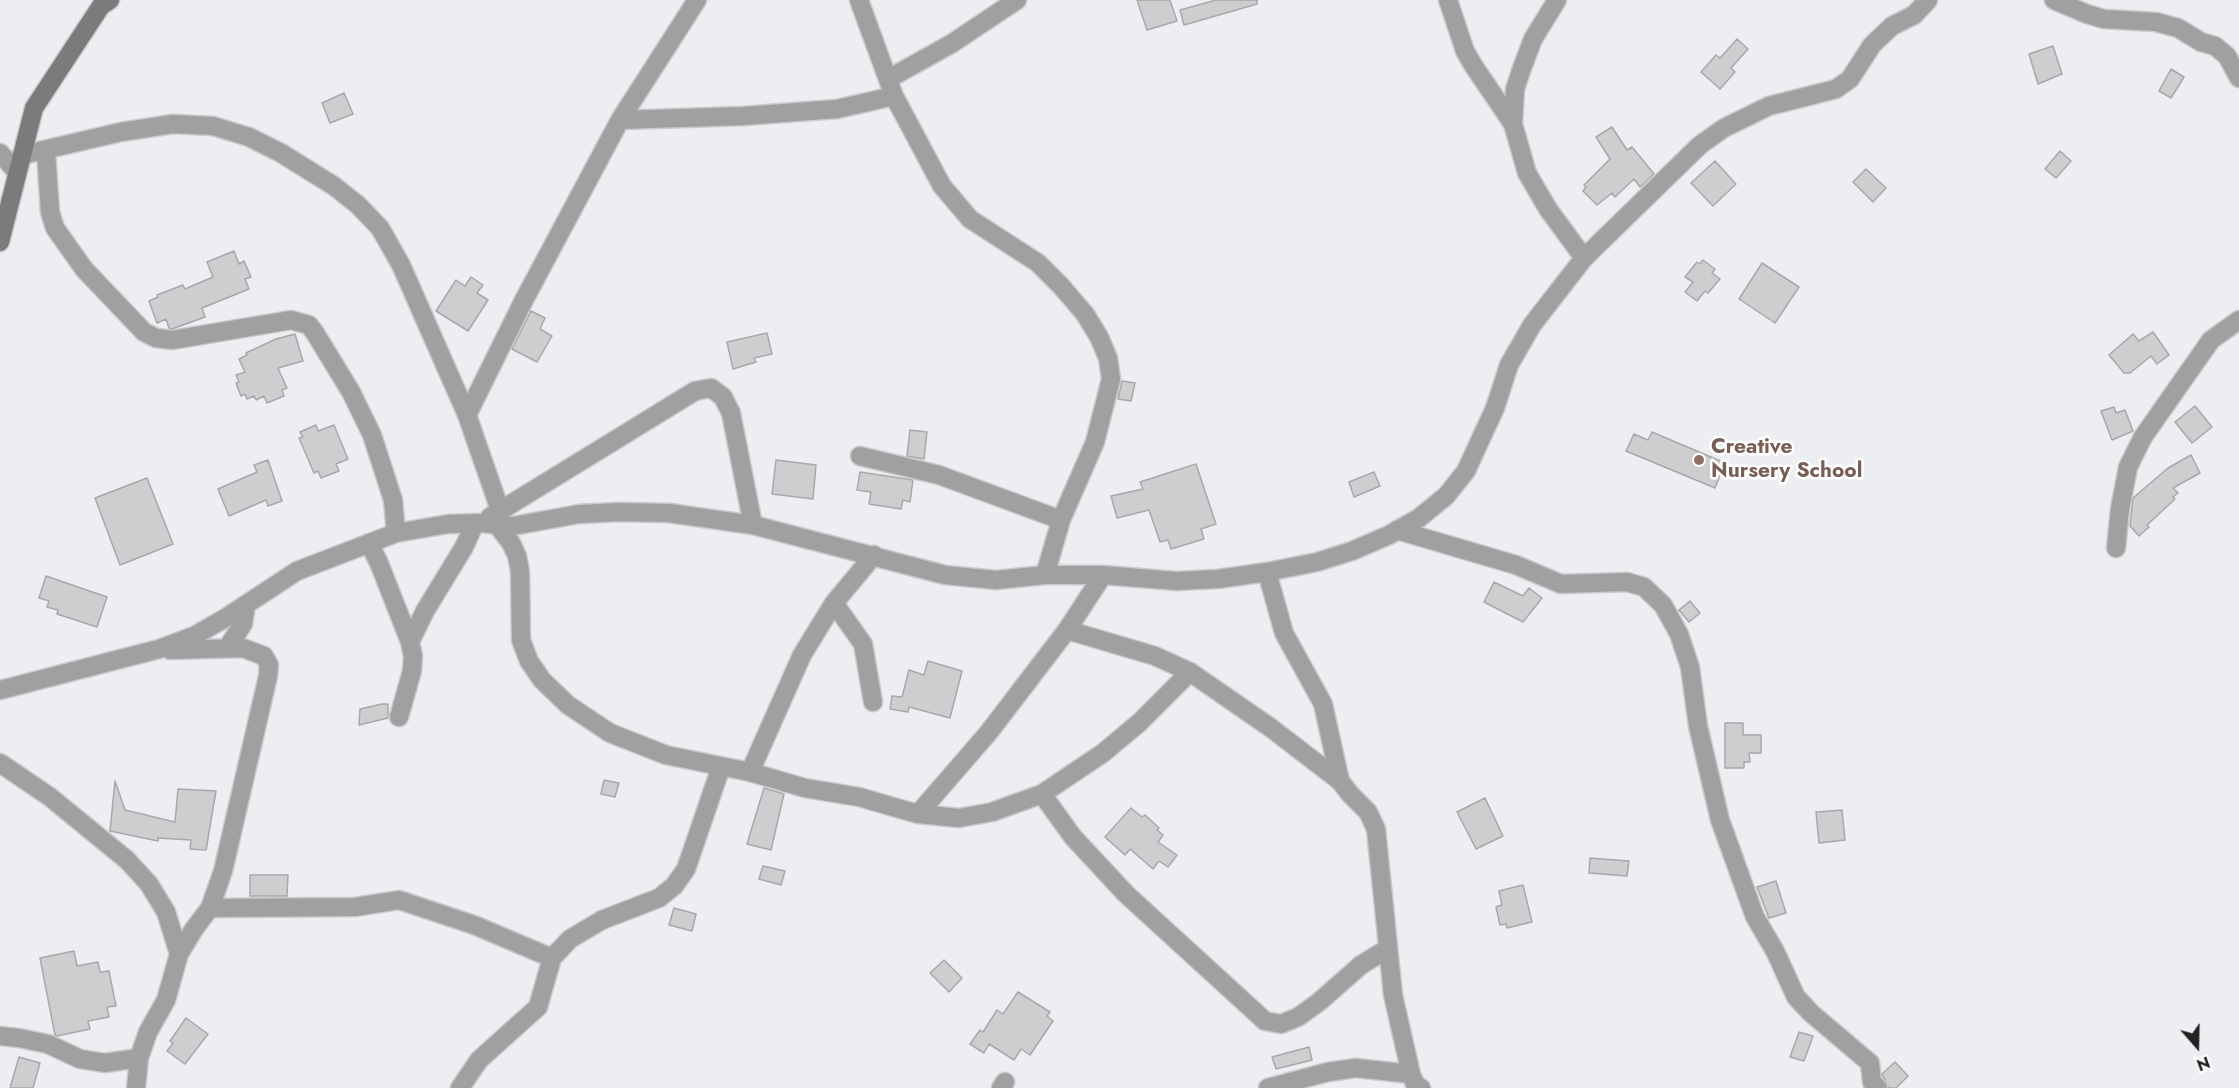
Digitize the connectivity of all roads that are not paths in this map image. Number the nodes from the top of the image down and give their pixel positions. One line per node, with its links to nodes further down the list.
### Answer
1 (110, 0): 14 (street)
2 (697, 0): 11 (street)
3 (859, 0): 10 (street)
4 (1017, 0): 10 (street)
5 (1448, 0): 12 (street)
6 (1557, 0): 12 (street)
7 (1928, 0): 16 (street)
8 (2054, 0): 9 (street)
9 (2239, 78)
10 (891, 87): 11 (street); 21 (street)
11 (620, 120): 18 (street)
12 (1513, 124): 16 (street)
13 (46, 151): 14 (street); 18 (street); 24 (street)
14 (9, 160): 15 (street)
15 (0, 242)
16 (1584, 258): 23 (street)
17 (2239, 320): 26 (street)
18 (466, 415): 20 (street)
19 (860, 456): 21 (street)
20 (488, 520): 22 (street); 22 (street); 24 (street); 34 (street); 42 (street)
21 (1061, 520): 29 (street)
22 (753, 525): 27 (street)
23 (1397, 530): 28 (street); 57 (street)
24 (396, 533): 25 (street)
25 (369, 543): 32 (street); 34 (street)
26 (2116, 548)
27 (874, 555): 29 (street); 31 (street)
28 (1267, 572): 30 (street); 44 (street)
29 (1045, 574): 30 (street)
30 (1103, 575): 33 (street)
31 (834, 603): 39 (street); 43 (street)
32 (246, 605): 35 (street); 36 (street)
33 (1067, 630): 37 (street); 46 (street)
34 (410, 642): 40 (street)
35 (227, 648): 36 (street); 47 (street)
36 (159, 649): 38 (street)
37 (1190, 672): 44 (street); 45 (street)
38 (0, 690)
39 (873, 702)
40 (399, 717)
41 (0, 763): 49 (street)
42 (721, 767): 43 (street); 50 (street)
43 (750, 772): 46 (street)
44 (1340, 781): 48 (street)
45 (1042, 795): 46 (street); 48 (street)
46 (918, 814)
47 (210, 908): 49 (street); 50 (street)
48 (1387, 949): 53 (street)
49 (179, 954): 52 (street)
50 (552, 958): 55 (street)
51 (0, 1036): 52 (street)
52 (139, 1058): 54 (street)
53 (1416, 1081): 56 (street)
54 (136, 1088)
55 (460, 1088)
56 (1268, 1088)
57 (1878, 1088)

